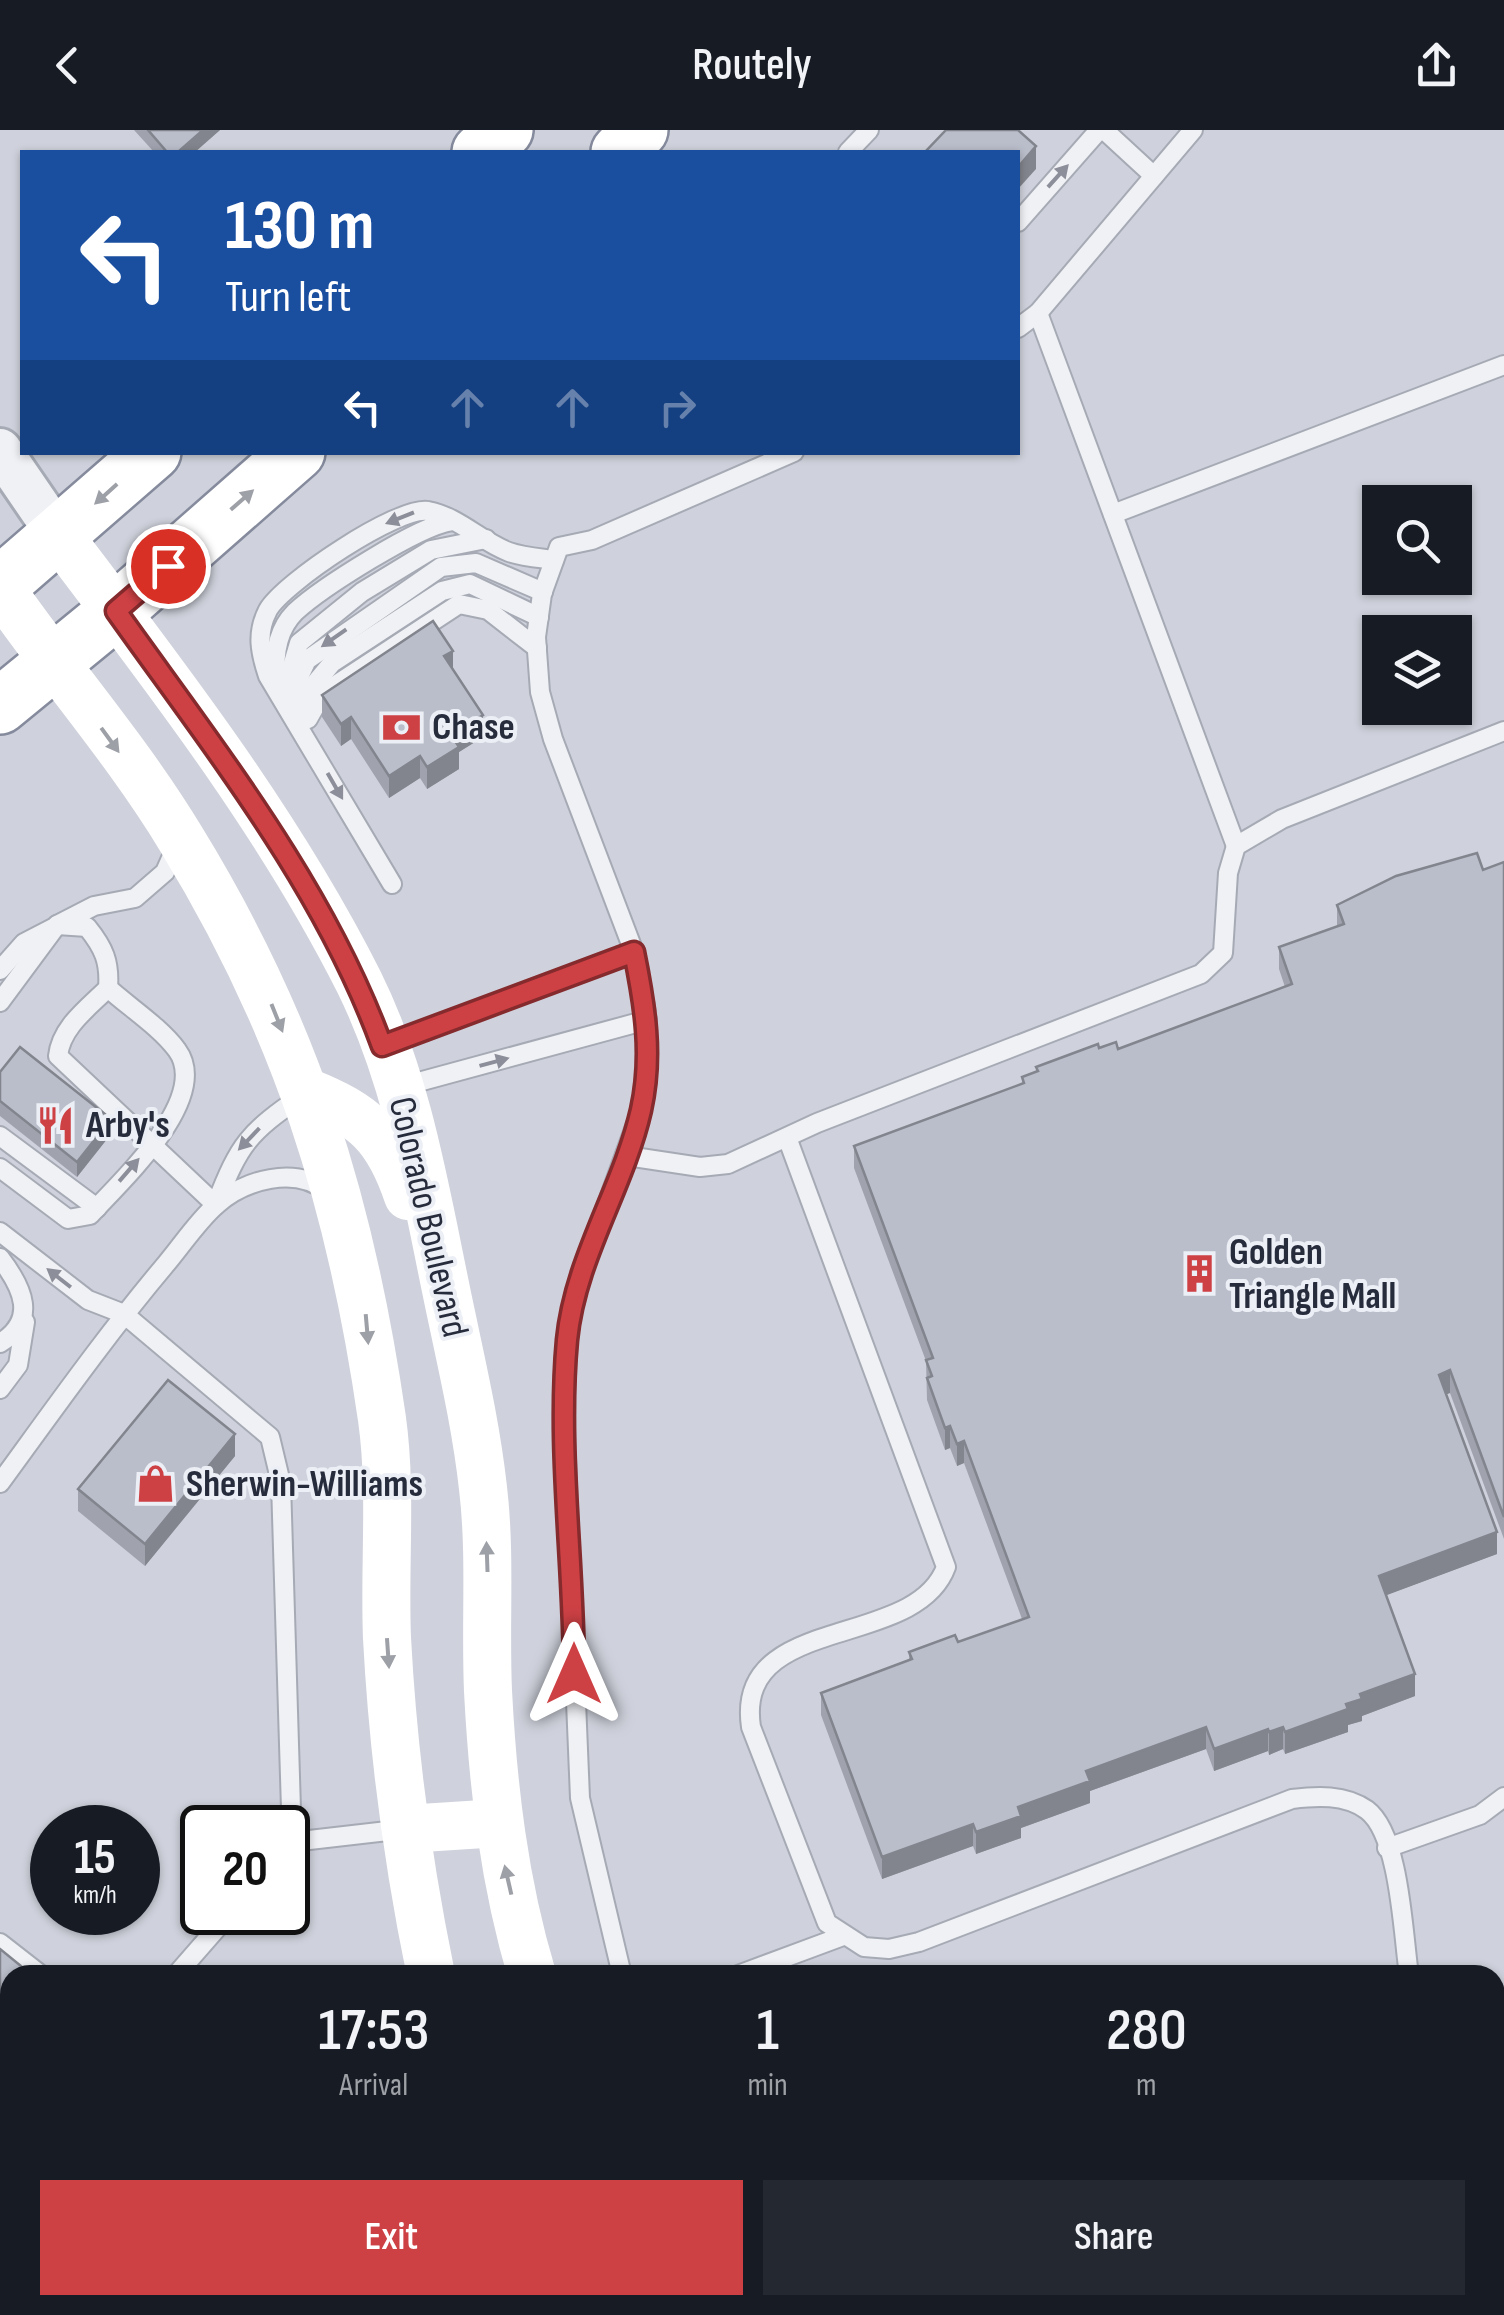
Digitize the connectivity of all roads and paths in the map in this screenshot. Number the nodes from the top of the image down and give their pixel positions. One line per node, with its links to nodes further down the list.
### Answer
1 (505, 130): 6 (highway)
2 (640, 130): 7 (highway)
3 (869, 130): 8 (lane)
4 (1102, 130): 9 (lane); 10 (lane, one-way to 4)
5 (1194, 130): 9 (lane)
6 (482, 150)
7 (621, 150)
8 (850, 150)
9 (1154, 176): 11 (lane)
10 (1020, 220)
11 (1038, 312): 12 (lane); 18 (lane)
12 (1020, 326)
13 (1504, 365): 18 (lane)
14 (0, 450): 19 (street, Colorado Boulevard)
15 (150, 455): 19 (highway, one-way to 19)
16 (293, 455): 24 (highway, one-way to 16)
17 (787, 455): 21 (lane)
18 (1113, 514): 32 (lane)
19 (59, 536): 22 (highway); 24 (main road, Colorado Boulevard)
20 (486, 540): 21 (lane); 29 (lane); 29 (lane, one-way to 29)
21 (554, 560): 23 (lane)
22 (0, 586): 27 (main road)
23 (543, 592): 25 (lane); 29 (lane, one-way to 29)
24 (116, 611): 27 (highway); 40 (main road, Colorado Boulevard)
25 (539, 617): 26 (lane); 29 (lane)
26 (537, 648): 29 (lane); 35 (lane)
27 (52, 663): 28 (highway); 31 (main road, one-way to 31)
28 (0, 706)
29 (293, 716): 33 (lane, one-way to 33)
30 (1504, 731): 32 (lane)
31 (180, 836): 34 (lane); 41 (main road, one-way to 41)
32 (1236, 846): 43 (lane)
33 (392, 884)
34 (58, 925): 36 (lane); 37 (lane); 38 (lane)
35 (634, 952): 39 (lane); 40 (lane)
36 (0, 970)
37 (108, 988): 44 (lane); 44 (lane)
38 (0, 1002)
39 (647, 1020): 40 (lane, one-way to 39); 45 (lane)
40 (391, 1067): 56 (main road, Colorado Boulevard)
41 (307, 1092): 47 (lane, one-way to 47); 48 (main road); 56 (main road)
42 (0, 1136): 49 (lane)
43 (788, 1140): 45 (lane); 65 (lane)
44 (152, 1144): 47 (lane); 49 (lane, one-way to 44)
45 (627, 1156): 71 (lane)
46 (0, 1168): 49 (lane)
47 (216, 1205): 48 (lane); 53 (lane)
48 (342, 1205): 61 (main road, one-way to 61)
49 (97, 1208)
50 (0, 1232): 53 (lane, one-way to 50)
51 (0, 1258): 52 (lane)
52 (26, 1310): 54 (lane); 55 (lane)
53 (124, 1314): 57 (lane); 59 (lane)
54 (0, 1343)
55 (0, 1389)
56 (476, 1422): 60 (main road, Colorado Boulevard, one-way to 56)
57 (0, 1484)
58 (1504, 1798): 63 (lane)
59 (289, 1805)
60 (499, 1823): 61 (main road); 70 (main road, Colorado Boulevard, one-way to 60)
61 (406, 1829): 62 (lane); 69 (main road)
62 (310, 1841)
63 (1387, 1848): 65 (lane); 73 (lane)
64 (211, 1935): 68 (lane)
65 (843, 1936): 72 (lane)
66 (0, 1943): 67 (lane)
67 (28, 1965)
68 (185, 1965)
69 (428, 1965)
70 (530, 1965)
71 (620, 1965)
72 (765, 1965)
73 (1408, 1965)

